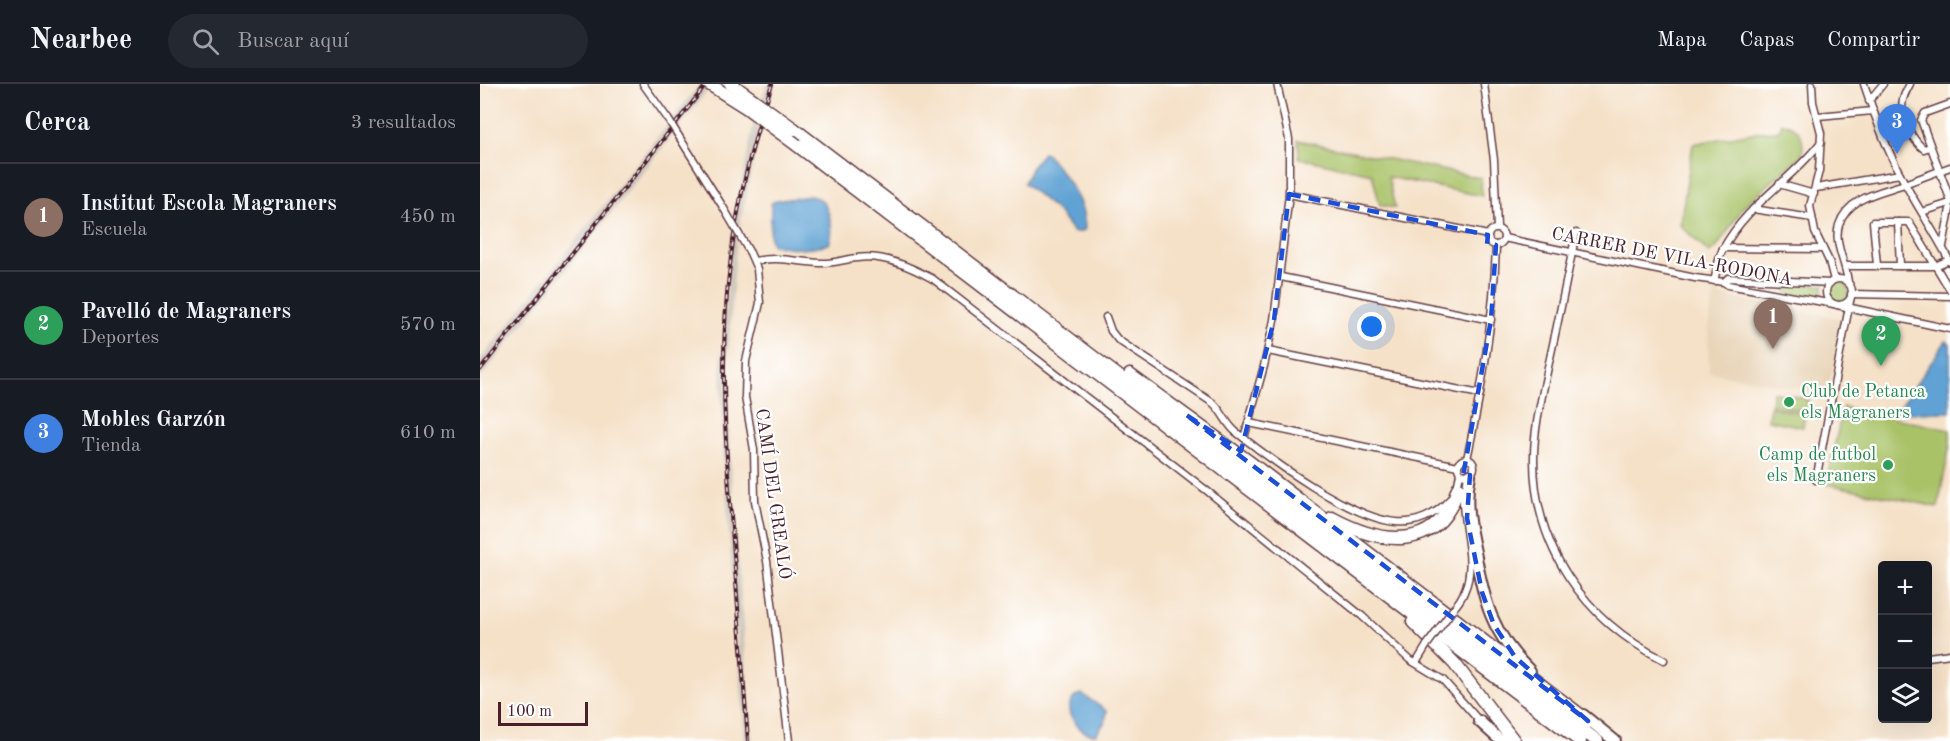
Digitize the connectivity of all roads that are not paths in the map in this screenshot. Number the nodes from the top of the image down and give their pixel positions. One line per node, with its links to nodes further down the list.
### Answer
1 (643, 84): 40 (street, CAMÍ DEL GREALÓ, bridge)
2 (710, 84): 71 (highway, bridge)
3 (731, 84): 31 (highway, bridge)
4 (1276, 84): 22 (street)
5 (1484, 84): 29 (street)
6 (1812, 84): 13 (street)
7 (1864, 84): 10 (street)
8 (1883, 84): 10 (street)
9 (1910, 84): 15 (street)
10 (1869, 101): 12 (street)
11 (1950, 104): 15 (street)
12 (1873, 111): 13 (street); 18 (street)
13 (1818, 116): 14 (street)
14 (1821, 141): 19 (street); 21 (street)
15 (1929, 145): 17 (street)
16 (1950, 167): 17 (street)
17 (1939, 171): 20 (street); 23 (street)
18 (1900, 174): 20 (street); 21 (street)
19 (1779, 184): 21 (street); 24 (street)
20 (1906, 184): 26 (street); 43 (street)
21 (1815, 191): 27 (street)
22 (1289, 194): 32 (street); 46 (street)
23 (1950, 201): 26 (street)
24 (1753, 209): 27 (street); 37 (street)
25 (1950, 209): 34 (street)
26 (1922, 212): 36 (street)
27 (1812, 218): 38 (street)
28 (1898, 222): 42 (street); 44 (street); 45 (street)
29 (1497, 228): 32 (street); 33 (street)
30 (1576, 233): 39 (street)
31 (933, 235): 63 (highway); 83 (highway)
32 (1488, 235): 35 (street)
33 (1504, 238): 35 (street); 39 (street, CARRER DE VILA-RODONA)
34 (1947, 238): 36 (street)
35 (1496, 245): 59 (street)
36 (1943, 247): 41 (street)
37 (1724, 248): 38 (street); 48 (street)
38 (1823, 249): 50 (street)
39 (1572, 252): 48 (street, CARRER DE VILA-RODONA); 74 (street)
40 (755, 261): 75 (street); 78 (street, CAMÍ DEL GREALÓ)
41 (1949, 261): 45 (street)
42 (1877, 265): 43 (street); 44 (street)
43 (1846, 266): 51 (street)
44 (1900, 266): 45 (street)
45 (1935, 266): 52 (street)
46 (1281, 277): 59 (street); 61 (street)
47 (1785, 280): 49 (street); 50 (street); 53 (street, CARRER DE VILA-RODONA)
48 (1714, 281): 49 (street, CARRER DE VILA-RODONA)
49 (1724, 282): 53 (street, CARRER DE VILA-RODONA)
50 (1832, 282): 51 (street); 56 (street)
51 (1848, 283): 54 (street)
52 (1950, 290)
53 (1784, 295): 56 (street, CARRER DE VILA-RODONA)
54 (1851, 295): 55 (street); 56 (street); 57 (street)
55 (1950, 296)
56 (1836, 304): 57 (street, CARRER DE VILA-RODONA)
57 (1849, 308): 60 (street, CARRER DE VILA-RODONA); 69 (street)
58 (1106, 317): 65 (street)
59 (1491, 320): 62 (street)
60 (1950, 329)
61 (1268, 351): 62 (street); 64 (street)
62 (1480, 394): 66 (street)
63 (1185, 414): 70 (highway); 77 (highway)
64 (1249, 423): 65 (street); 67 (street)
65 (1245, 438): 70 (street)
66 (1467, 459): 67 (street); 68 (street)
67 (1458, 466): 68 (street)
68 (1465, 474): 70 (street); 75 (street, bridge); 77 (highway)
69 (1816, 480)
70 (1458, 488)
71 (1328, 549): 81 (highway); 82 (highway)
72 (1950, 654): 73 (street)
73 (1932, 656)
74 (1664, 660)
75 (1416, 663): 76 (street)
76 (1479, 721): 79 (street); 80 (highway)
77 (1588, 721): 84 (highway)
78 (789, 741)
79 (1493, 741)
80 (1501, 741)
81 (1514, 741)
82 (1580, 741)
83 (1598, 741)
84 (1615, 741)

